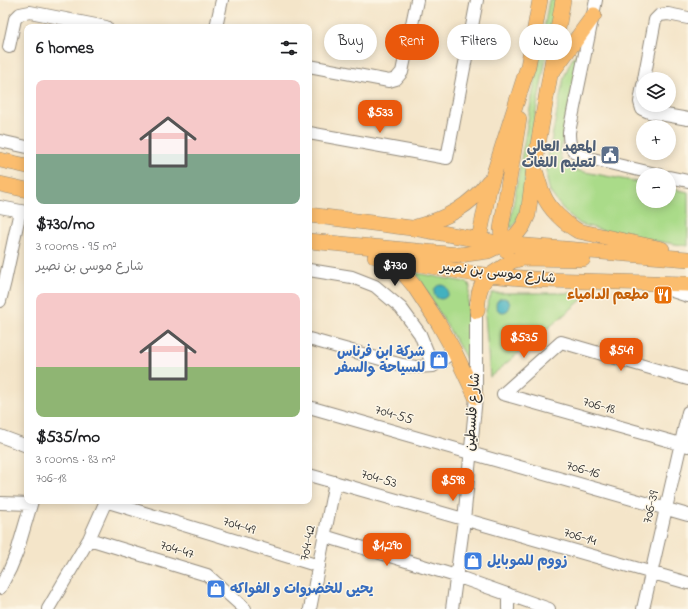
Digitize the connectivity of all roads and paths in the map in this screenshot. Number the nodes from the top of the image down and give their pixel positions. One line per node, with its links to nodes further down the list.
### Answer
1 (222, 0): 9 (street)
2 (417, 0): 12 (street)
3 (477, 0): 17 (street)
4 (540, 0): 11 (main road)
5 (563, 0): 14 (main road)
6 (595, 7): 14 (main road); 23 (street)
7 (688, 18): 13 (street)
8 (91, 24): 10 (street)
9 (217, 24)
10 (9, 47)
11 (528, 66): 24 (main road); 34 (main road)
12 (312, 67)
13 (645, 72)
14 (550, 75): 22 (main road)
15 (648, 112): 16 (street)
16 (688, 119)
17 (312, 134)
18 (0, 141): 19 (street)
19 (24, 146)
20 (0, 160): 21 (main road)
21 (24, 165)
22 (534, 168): 34 (main road); 37 (main road)
23 (636, 169)
24 (492, 178): 32 (main road); 36 (main road)
25 (676, 178): 26 (street)
26 (688, 181)
27 (0, 184): 28 (main road)
28 (24, 189)
29 (0, 207): 30 (street)
30 (23, 211): 45 (street)
31 (312, 215): 32 (main road)
32 (413, 228): 36 (main road)
33 (312, 241): 36 (main road)
34 (503, 244): 36 (main road); 39 (main road); 40 (main road)
35 (312, 245): 38 (main road, شارع موسى بن نصير)
36 (478, 246): 42 (main road)
37 (688, 254)
38 (370, 255): 42 (main road, شارع موسى بن نصير); 52 (main road)
39 (688, 260): 40 (main road)
40 (512, 261): 43 (main road); 44 (main road)
41 (312, 270): 53 (street)
42 (475, 274): 43 (main road, شارع موسى بن نصير); 50 (street, شارع فلسطين)
43 (490, 275): 44 (main road, شارع موسى بن نصير); 50 (main road)
44 (545, 280): 46 (main road, شارع موسى بن نصير)
45 (3, 282): 49 (street)
46 (646, 283): 47 (main road, شارع موسى بن نصير); 48 (street)
47 (688, 284)
48 (688, 296)
49 (0, 301)
50 (476, 311): 55 (street, شارع فلسطين)
51 (312, 340): 53 (street)
52 (454, 351): 53 (street); 55 (main road)
53 (433, 366)
54 (688, 379): 60 (street, 706-18)
55 (476, 396): 61 (street, شارع فلسطين)
56 (312, 408): 61 (street, 704-55)
57 (688, 412): 60 (street, 706-39)
58 (0, 436): 59 (street)
59 (24, 445)
60 (684, 445): 69 (street, 706-39)
61 (471, 453): 69 (street, 706-16); 71 (street, شارع فلسطين)
62 (312, 476): 63 (street, 704-53)
63 (335, 482): 71 (street, 704-53); 72 (street, 704-42)
64 (0, 503): 65 (street)
65 (24, 503)
66 (31, 504): 75 (street)
67 (104, 504): 73 (street)
68 (115, 504): 74 (street, 704-49)
69 (666, 509): 70 (street, 706-16); 76 (street, 706-39)
70 (688, 515)
71 (464, 520): 76 (street, 706-14); 77 (street, شارع فلسطين)
72 (324, 536): 74 (street, 704-42); 77 (street)
73 (89, 539): 81 (street); 82 (street, 704-47)
74 (319, 566): 83 (street, 704-42)
75 (5, 572): 79 (street)
76 (651, 572): 78 (street, 706-14); 87 (street, 706-39)
77 (456, 576): 80 (street); 84 (street, شارع فلسطين)
78 (688, 583)
79 (0, 588)
80 (508, 594): 85 (street); 86 (street)
81 (48, 609)
82 (245, 609)
83 (310, 609)
84 (452, 609)
85 (508, 609)
86 (549, 609)
87 (643, 609)

